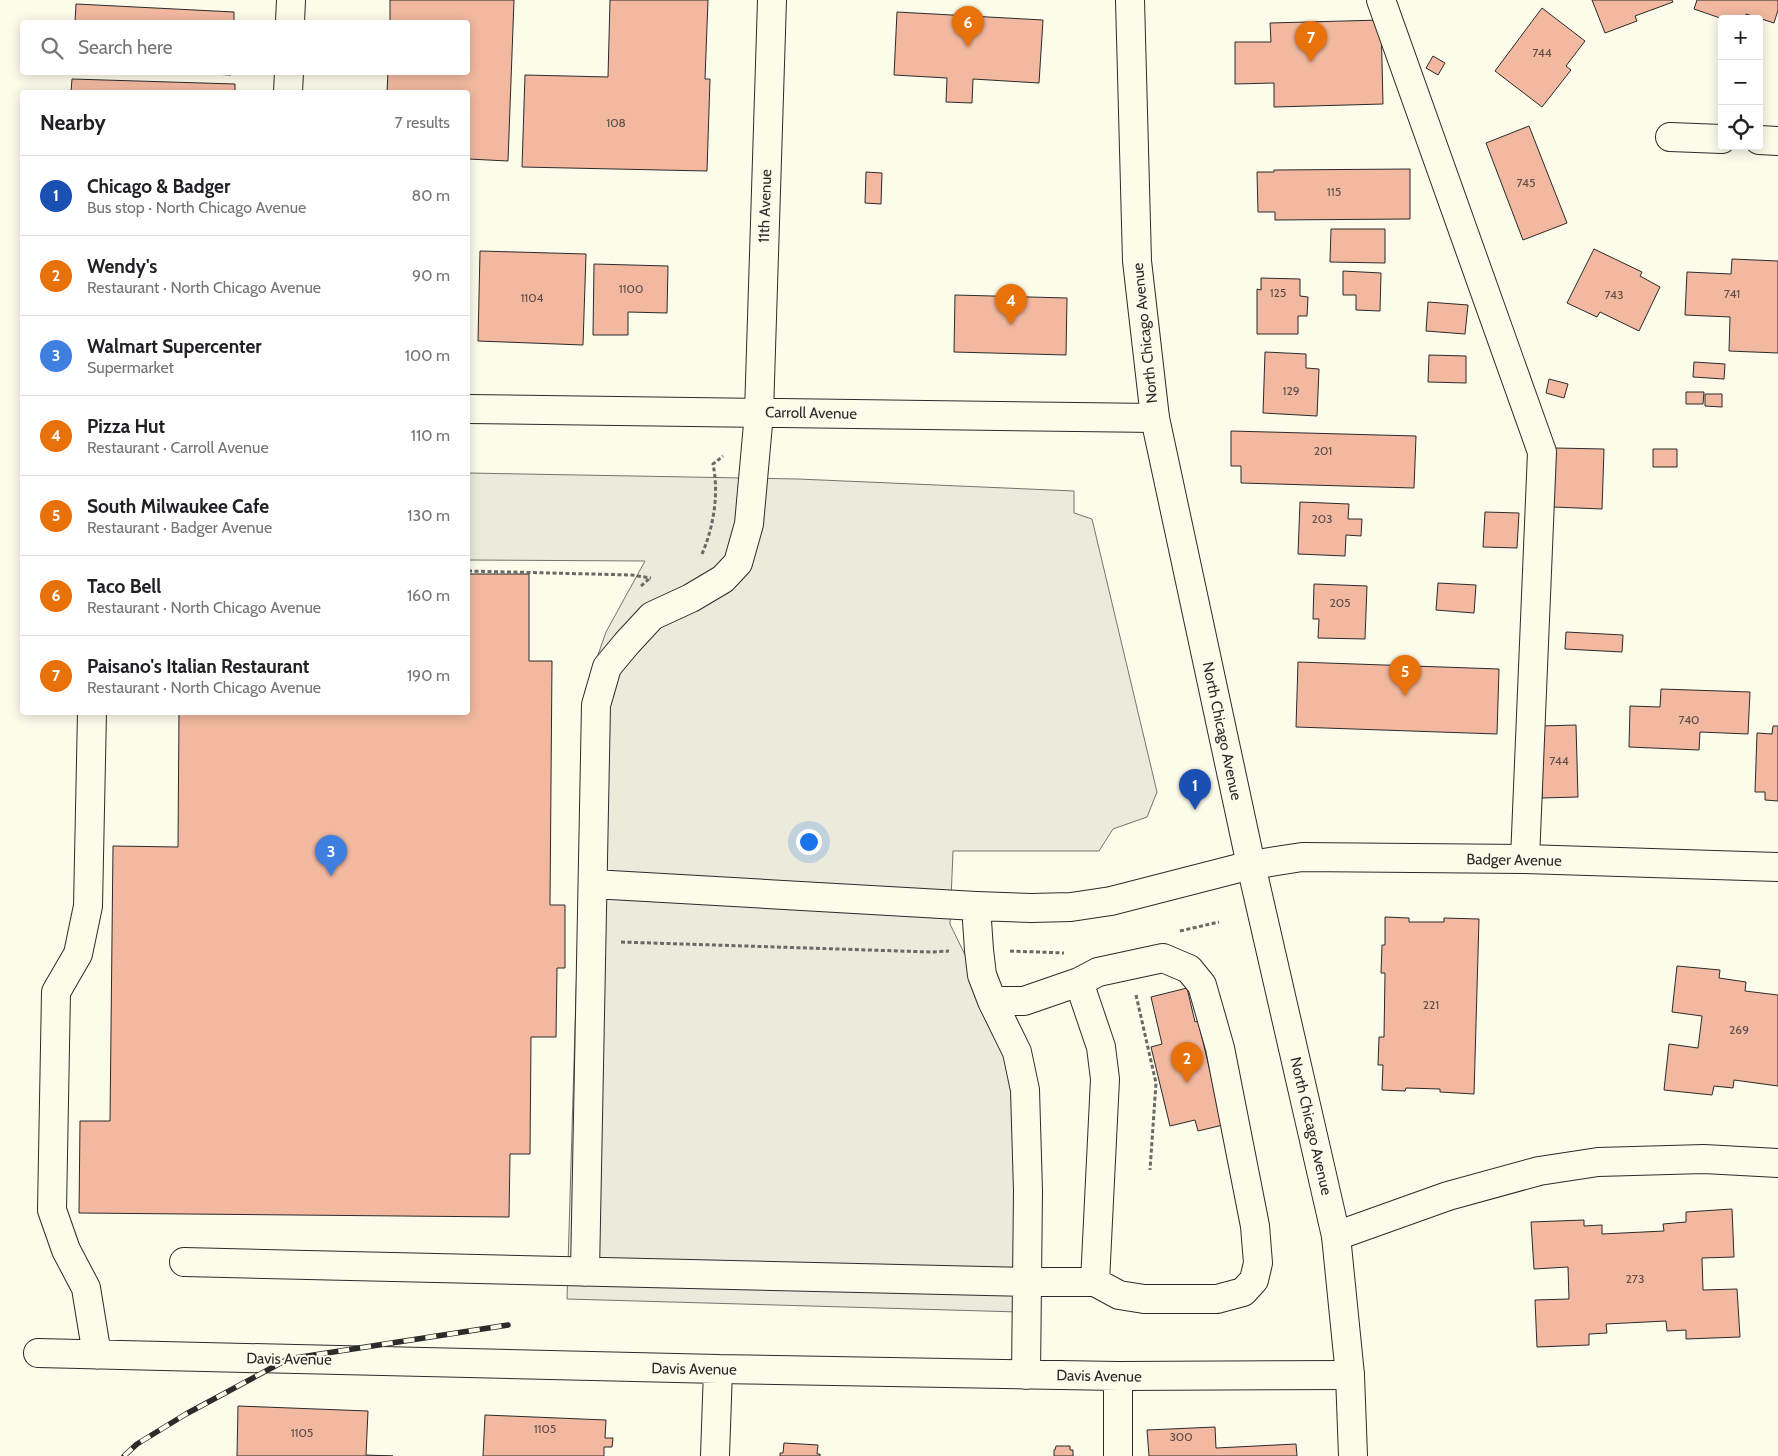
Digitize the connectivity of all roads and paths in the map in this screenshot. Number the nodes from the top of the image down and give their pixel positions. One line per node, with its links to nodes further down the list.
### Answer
1 (291, 0): 5 (street)
2 (772, 0): 13 (street, 11th Avenue)
3 (1130, 0): 14 (street, North Chicago Avenue)
4 (1381, 0): 20 (street)
5 (290, 20)
6 (289, 75): 7 (street)
7 (288, 90)
8 (1670, 137): 9 (street)
9 (1718, 139)
10 (1763, 140): 11 (street)
11 (1778, 141)
12 (470, 410): 13 (street, Carroll Avenue)
13 (759, 413): 14 (street, Carroll Avenue); 23 (street, 11th Avenue)
14 (1155, 418): 21 (street, North Chicago Avenue)
15 (723, 456): 16 (path)
16 (701, 556)
17 (470, 571): 18 (path)
18 (656, 578)
19 (92, 715): 41 (street)
20 (1525, 859): 21 (street, Badger Avenue); 22 (street, Badger Avenue)
21 (1251, 865): 24 (street, Badger Avenue); 35 (street, North Chicago Avenue)
22 (1778, 867)
23 (593, 884): 24 (street, Badger Avenue); 27 (street, 11th Avenue)
24 (976, 906): 28 (street)
25 (1219, 922): 26 (path)
26 (1172, 932)
27 (592, 941): 28 (path); 37 (street, 11th Avenue)
28 (979, 950): 29 (path); 32 (street)
29 (1071, 954)
30 (1130, 966): 31 (street); 34 (path); 39 (street)
31 (1079, 982): 32 (street); 39 (street)
32 (992, 1001): 38 (street)
33 (1778, 1163): 35 (street)
34 (1150, 1170)
35 (1336, 1236): 44 (street, North Chicago Avenue)
36 (184, 1262): 37 (street)
37 (585, 1272): 38 (street)
38 (1028, 1282): 39 (street); 43 (street)
39 (1095, 1282)
40 (38, 1354): 41 (street, Davis Avenue)
41 (97, 1355): 42 (street, Davis Avenue)
42 (718, 1369): 43 (street, Davis Avenue); 46 (street)
43 (1026, 1375): 45 (street, Davis Avenue)
44 (1350, 1375): 45 (street, Davis Avenue); 48 (street, North Chicago Avenue)
45 (1118, 1376): 47 (street)
46 (715, 1456)
47 (1118, 1456)
48 (1353, 1456)

